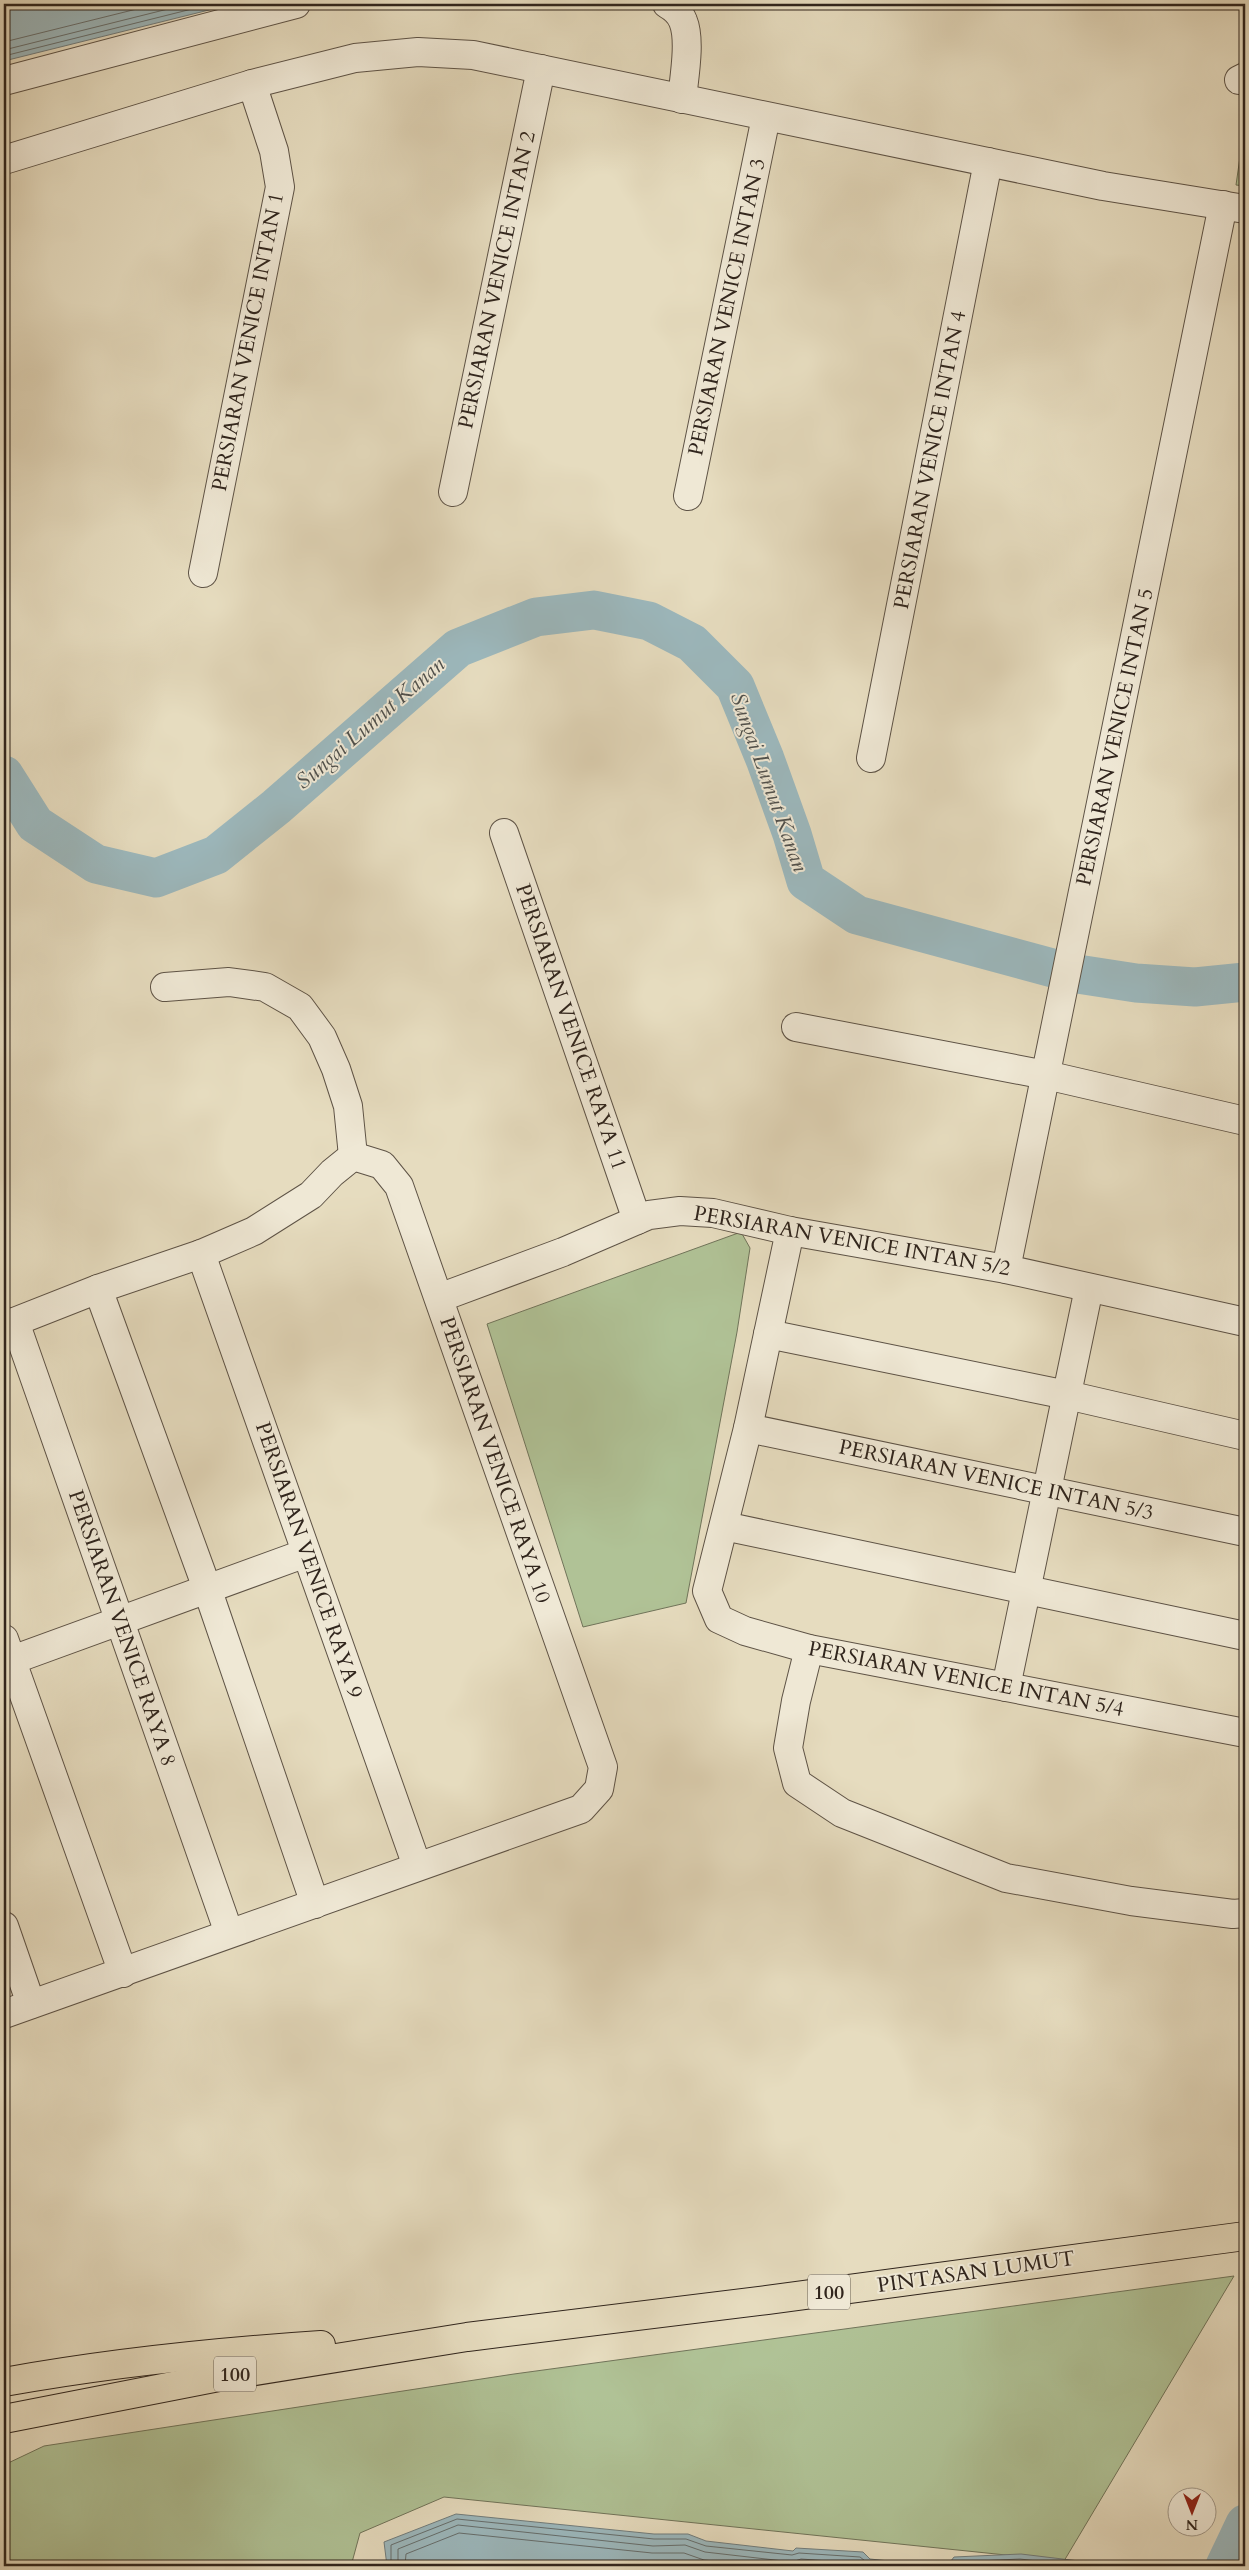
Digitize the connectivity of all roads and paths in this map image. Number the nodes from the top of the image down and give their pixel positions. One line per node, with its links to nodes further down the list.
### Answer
1 (296, 4): 4 (street)
2 (667, 4): 6 (street)
3 (541, 70): 5 (street); 6 (street); 11 (street, PERSIARAN VENICE INTAN 2)
4 (4, 81)
5 (252, 84): 8 (street); 13 (street, PERSIARAN VENICE INTAN 1)
6 (682, 100): 7 (street)
7 (766, 117): 9 (street); 12 (street, PERSIARAN VENICE INTAN 3)
8 (4, 160)
9 (988, 162): 10 (street); 14 (street, PERSIARAN VENICE INTAN 4)
10 (1234, 207): 18 (street, PERSIARAN VENICE INTAN 5)
11 (453, 492)
12 (688, 496)
13 (202, 573)
14 (872, 758)
15 (504, 833): 21 (street, PERSIARAN VENICE RAYA 11)
16 (165, 987): 20 (street)
17 (796, 1027): 18 (street)
18 (1046, 1075): 19 (street); 24 (street, PERSIARAN VENICE INTAN 5)
19 (1245, 1121)
20 (353, 1156): 23 (street); 27 (street, PERSIARAN VENICE RAYA 10)
21 (637, 1220): 22 (street, PERSIARAN VENICE INTAN 5/2); 27 (street, PERSIARAN VENICE INTAN 5/2)
22 (790, 1231): 24 (street, PERSIARAN VENICE INTAN 5/2); 30 (street)
23 (201, 1254): 26 (street); 37 (street, PERSIARAN VENICE RAYA 9)
24 (1006, 1269): 25 (street, PERSIARAN VENICE INTAN 5/2)
25 (1089, 1288): 28 (street, PERSIARAN VENICE INTAN 5/2); 31 (street)
26 (98, 1289): 29 (street); 39 (street)
27 (439, 1298): 46 (street, PERSIARAN VENICE RAYA 10)
28 (1245, 1322)
29 (9, 1324): 40 (street, PERSIARAN VENICE RAYA 8)
30 (768, 1334): 31 (street); 32 (street)
31 (1067, 1395): 33 (street); 34 (street)
32 (748, 1428): 34 (street, PERSIARAN VENICE INTAN 5/3); 35 (street)
33 (1245, 1436)
34 (1047, 1491): 36 (street, PERSIARAN VENICE INTAN 5/3); 38 (street)
35 (724, 1526): 38 (street); 42 (street, PERSIARAN VENICE INTAN 5/4)
36 (1245, 1532)
37 (306, 1553): 39 (street); 46 (street, PERSIARAN VENICE RAYA 9)
38 (1026, 1588): 41 (street); 44 (street)
39 (208, 1591): 40 (street); 47 (street)
40 (119, 1621): 43 (street); 50 (street, PERSIARAN VENICE RAYA 8)
41 (1245, 1636)
42 (809, 1648): 44 (street, PERSIARAN VENICE INTAN 5/4); 48 (street)
43 (6, 1654): 51 (street)
44 (1006, 1687): 45 (street, PERSIARAN VENICE INTAN 5/4)
45 (1245, 1733)
46 (417, 1866): 47 (street)
47 (315, 1904): 50 (street)
48 (1245, 1914)
49 (4, 1926): 52 (street)
50 (229, 1933): 51 (street)
51 (123, 1973): 52 (street)
52 (31, 2004): 53 (street)
53 (4, 2014)
54 (1245, 2236): 55 (highway, PINTASAN LUMUT / 100)
55 (467, 2337): 56 (highway, PINTASAN LUMUT / 100); 57 (highway, PINTASAN LUMUT / 100)
56 (4, 2382)
57 (4, 2419)

